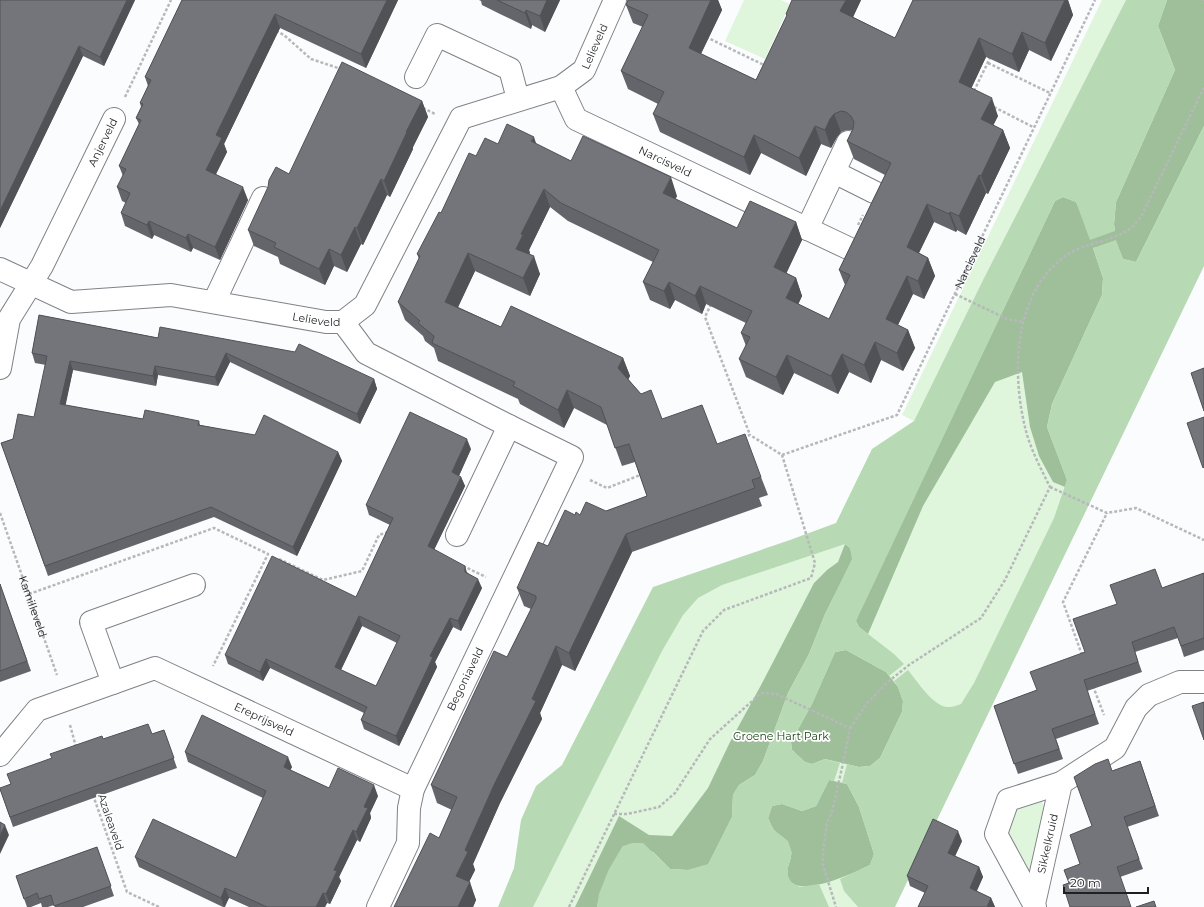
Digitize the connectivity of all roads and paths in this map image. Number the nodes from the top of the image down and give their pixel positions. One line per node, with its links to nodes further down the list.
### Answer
1 (171, 0): 20 (path, Anjerveld)
2 (615, 0): 13 (street, Lelieveld)
3 (1095, 0): 15 (path, Narcisveld)
4 (270, 29): 9 (path)
5 (699, 34): 8 (path)
6 (991, 56): 7 (path)
7 (988, 63): 11 (path); 15 (path)
8 (768, 67)
9 (344, 70)
10 (975, 71): 11 (path)
11 (982, 74): 16 (path)
12 (416, 77): 17 (street)
13 (562, 87): 17 (street, Lelieveld); 27 (street, Narcisveld)
14 (1204, 87): 35 (path)
15 (1050, 93): 22 (path, Narcisveld)
16 (972, 96)
17 (518, 99): 21 (street, Lelieveld)
18 (418, 106): 21 (path)
19 (992, 106): 22 (path)
20 (114, 119): 30 (street, Anjerveld)
21 (457, 126): 34 (street, Lelieveld)
22 (1033, 127): 31 (path, Narcisveld)
23 (848, 142): 24 (street)
24 (834, 172): 25 (street); 27 (street)
25 (874, 192): 28 (path)
26 (263, 198): 32 (street)
27 (807, 229): 28 (street, Narcisveld)
28 (848, 248)
29 (0, 269): 30 (street, Lelieveld)
30 (30, 283): 32 (street, Lelieveld); 36 (street)
31 (955, 294): 35 (path); 40 (path, Narcisveld)
32 (214, 302): 34 (street, Lelieveld)
33 (712, 303): 38 (path)
34 (343, 322): 37 (street)
35 (1023, 322): 43 (path)
36 (0, 368)
37 (509, 426): 41 (street); 47 (street)
38 (750, 435): 39 (path); 40 (path)
39 (736, 440)
40 (782, 455): 65 (path)
41 (572, 457): 42 (path); 52 (street, Begoniaveld)
42 (650, 472)
43 (1050, 486): 45 (path); 58 (path)
44 (0, 513): 57 (path, Kamilleveld)
45 (1108, 513): 48 (path); 53 (path)
46 (391, 531): 49 (path)
47 (457, 535)
48 (1204, 540)
49 (268, 554)
50 (460, 565): 52 (path)
51 (194, 585): 56 (street)
52 (509, 588): 64 (street, Begoniaveld)
53 (1084, 660)
54 (1092, 682): 59 (path)
55 (1204, 682): 59 (street, Sikkelkruid)
56 (113, 683): 57 (street, Ereprijsveld); 64 (street, Ereprijsveld)
57 (63, 702): 60 (path); 61 (street, Ereprijsveld)
58 (850, 728): 65 (path); 70 (path)
59 (1115, 748): 62 (street, Sikkelkruid)
60 (78, 753)
61 (0, 755)
62 (1061, 783): 66 (street, Sikkelkruid); 66 (street, Sikkelkruid)
63 (91, 789): 67 (path, Azaleaveld)
64 (413, 789): 68 (street, Begoniaveld)
65 (614, 814): 69 (path)
66 (1035, 906)
67 (159, 907)
68 (378, 907)
69 (569, 907)
70 (836, 907)

